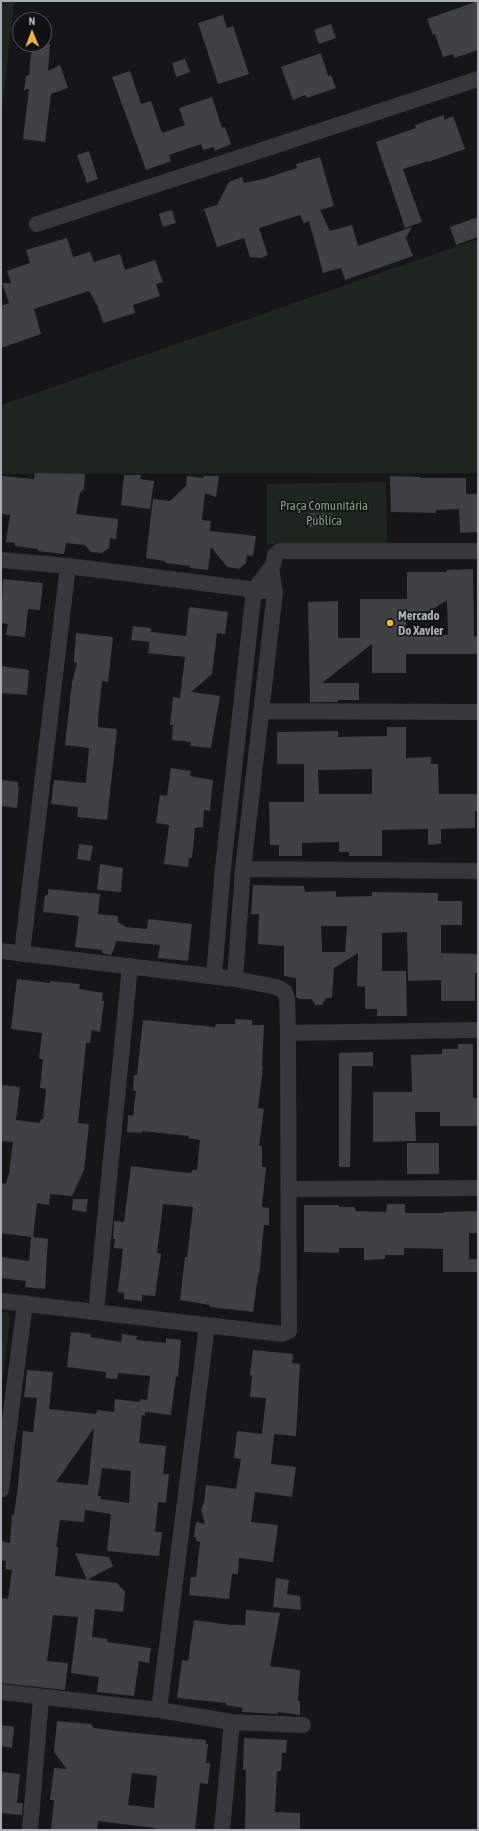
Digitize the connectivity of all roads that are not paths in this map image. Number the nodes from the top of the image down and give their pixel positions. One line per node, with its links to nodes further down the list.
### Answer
1 (478, 79): 2 (street)
2 (37, 224)
3 (478, 551): 6 (street)
4 (1, 560): 5 (street)
5 (68, 566): 7 (street); 16 (street)
6 (271, 568): 7 (street); 8 (street)
7 (254, 590): 8 (street); 11 (street)
8 (275, 592): 9 (street)
9 (261, 711): 10 (street); 12 (street)
10 (478, 712)
11 (230, 806): 12 (street); 18 (street)
12 (250, 808): 13 (street)
13 (243, 869): 14 (street); 19 (street)
14 (478, 871)
15 (1, 951): 16 (street)
16 (22, 953): 17 (street)
17 (130, 966): 18 (street); 26 (street)
18 (214, 976): 19 (street)
19 (235, 979): 21 (street)
20 (478, 1030): 21 (street)
21 (288, 1033): 23 (street)
22 (478, 1188): 23 (street)
23 (289, 1189): 27 (street)
24 (1, 1301): 25 (street)
25 (25, 1303): 26 (street); 28 (street)
26 (96, 1311): 27 (street)
27 (207, 1325): 31 (street)
28 (1, 1490)
29 (1, 1692): 30 (street)
30 (42, 1698): 31 (street); 34 (street)
31 (159, 1710): 32 (street)
32 (232, 1722): 33 (street); 35 (street)
33 (303, 1725)
34 (30, 1830)
35 (222, 1830)

